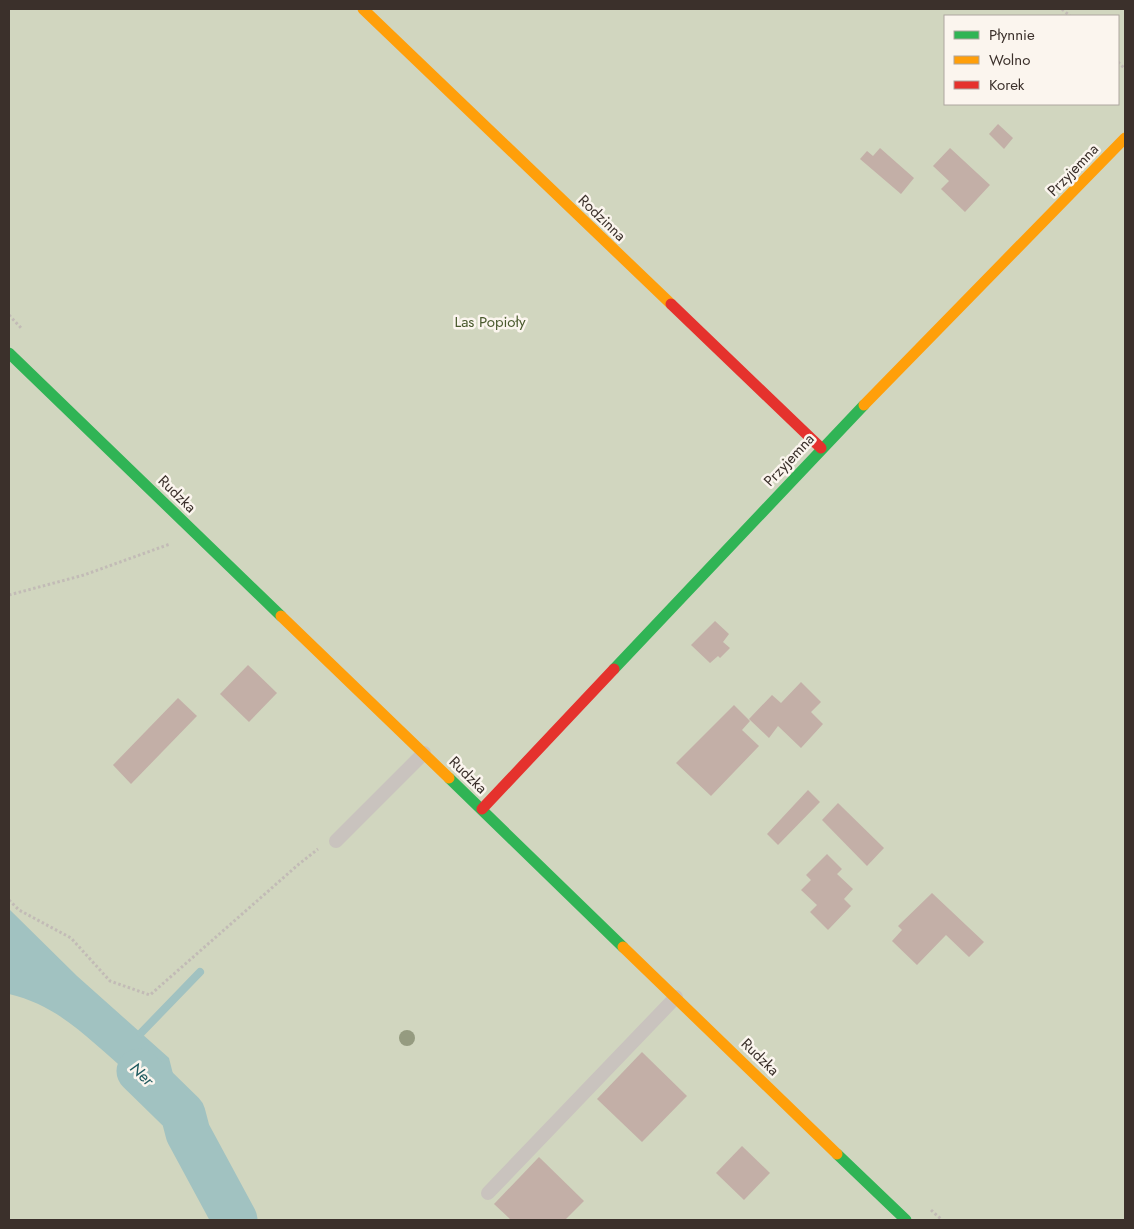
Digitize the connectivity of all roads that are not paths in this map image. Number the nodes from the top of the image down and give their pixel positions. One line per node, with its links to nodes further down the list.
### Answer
1 (363, 9): 4 (street, Rodzinna)
2 (1125, 138): 4 (street, Przyjemna)
3 (9, 353): 5 (street, Rudzka)
4 (821, 448): 6 (street, Przyjemna)
5 (424, 753): 6 (street, Rudzka); 7 (lane)
6 (482, 809): 8 (street, Rudzka)
7 (336, 841)
8 (676, 997): 9 (lane); 10 (street, Rudzka)
9 (488, 1193)
10 (906, 1220)

